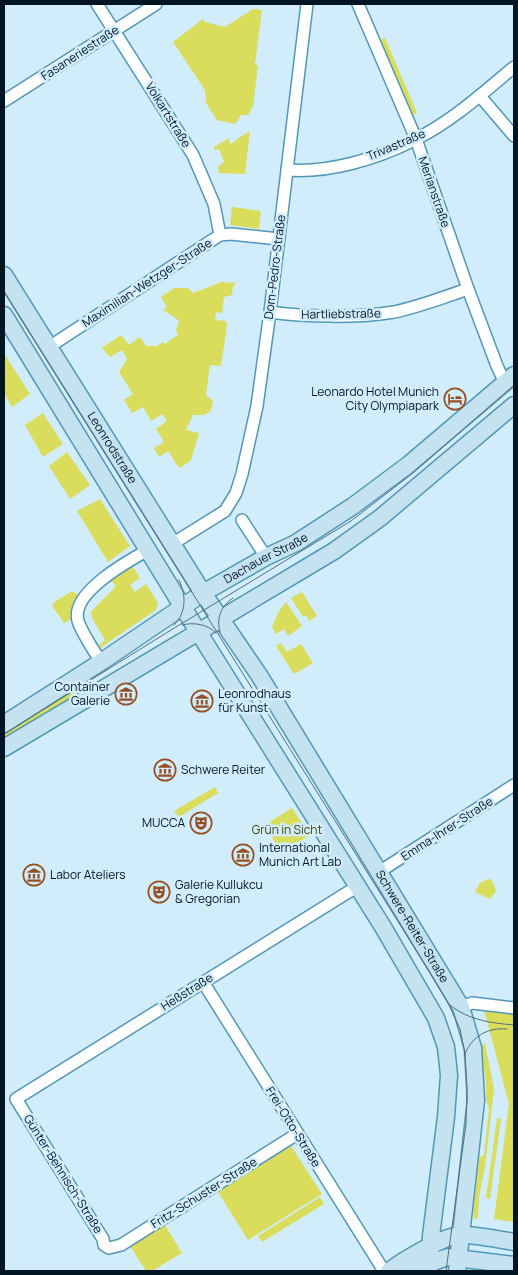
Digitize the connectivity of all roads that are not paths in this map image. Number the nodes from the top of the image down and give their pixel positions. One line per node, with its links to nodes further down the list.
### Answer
1 (97, 4): 5 (street, Volkartstraße)
2 (156, 4): 5 (street, Fasaneriestraße)
3 (307, 4): 11 (street, Dom-Pedro-Straße)
4 (358, 4): 10 (street, Merianstraße)
5 (114, 31): 8 (street, Fasaneriestraße); 12 (street, Volkartstraße)
6 (514, 67): 7 (street, Trivastraße)
7 (480, 96): 9 (street); 10 (street, Trivastraße)
8 (4, 101)
9 (514, 136)
10 (416, 140): 11 (street, Trivastraße); 15 (street, Merianstraße)
11 (287, 170): 13 (street, Dom-Pedro-Straße)
12 (220, 235): 13 (street, Maximilian-Wetzger-Straße); 18 (street, Maximilian-Wetzger-Straße)
13 (279, 239): 16 (street, Dom-Pedro-Straße)
14 (4, 275): 18 (main road, Leonrodstraße)
15 (468, 289): 16 (street, Hartliebstraße); 19 (street, Merianstraße)
16 (270, 312): 21 (street, Dom-Pedro-Straße)
17 (4, 315): 23 (main road, Leonrodstraße)
18 (49, 347): 22 (main road, Leonrodstraße)
19 (510, 379): 24 (main road, Dachauer Straße)
20 (514, 405): 27 (main road)
21 (225, 511): 22 (street); 24 (street)
22 (172, 544): 25 (main road, Leonrodstraße)
23 (148, 550): 26 (main road, Leonrodstraße); 29 (street)
24 (266, 557): 25 (main road, Dachauer Straße)
25 (202, 593): 26 (main road, Dachauer Straße); 27 (main road, Leonrodstraße)
26 (182, 607): 28 (main road, Leonrodstraße); 29 (main road, Dachauer Straße)
27 (221, 619): 28 (main road); 33 (main road, Schwere-Reiter-Straße)
28 (198, 631): 31 (main road); 34 (main road, Schwere-Reiter-Straße)
29 (101, 662): 30 (main road, Dachauer Straße)
30 (4, 724)
31 (4, 748)
32 (512, 787): 33 (street, Emma-Ihrer-Straße)
33 (380, 872): 36 (main road, Schwere-Reiter-Straße)
34 (358, 886): 35 (street, Heßstraße); 42 (main road, Schwere-Reiter-Straße)
35 (203, 982): 38 (street, Heßstraße); 39 (street, Frei-Otto-Straße)
36 (461, 1008): 37 (street); 40 (main road, Schwere-Reiter-Straße)
37 (514, 1008)
38 (16, 1099): 43 (street, Günter-Behnisch-Straße)
39 (297, 1134): 43 (street, Fritz-Schuster-Straße); 47 (street, Frei-Otto-Straße)
40 (461, 1235): 41 (main road); 42 (main road); 44 (main road, Schwere-Reiter-Straße)
41 (514, 1242)
42 (430, 1246): 46 (main road, Schwere-Reiter-Straße); 48 (main road)
43 (109, 1248)
44 (458, 1264): 45 (main road); 46 (main road)
45 (514, 1265)
46 (429, 1268): 49 (main road)
47 (384, 1271)
48 (389, 1271)
49 (407, 1271)

